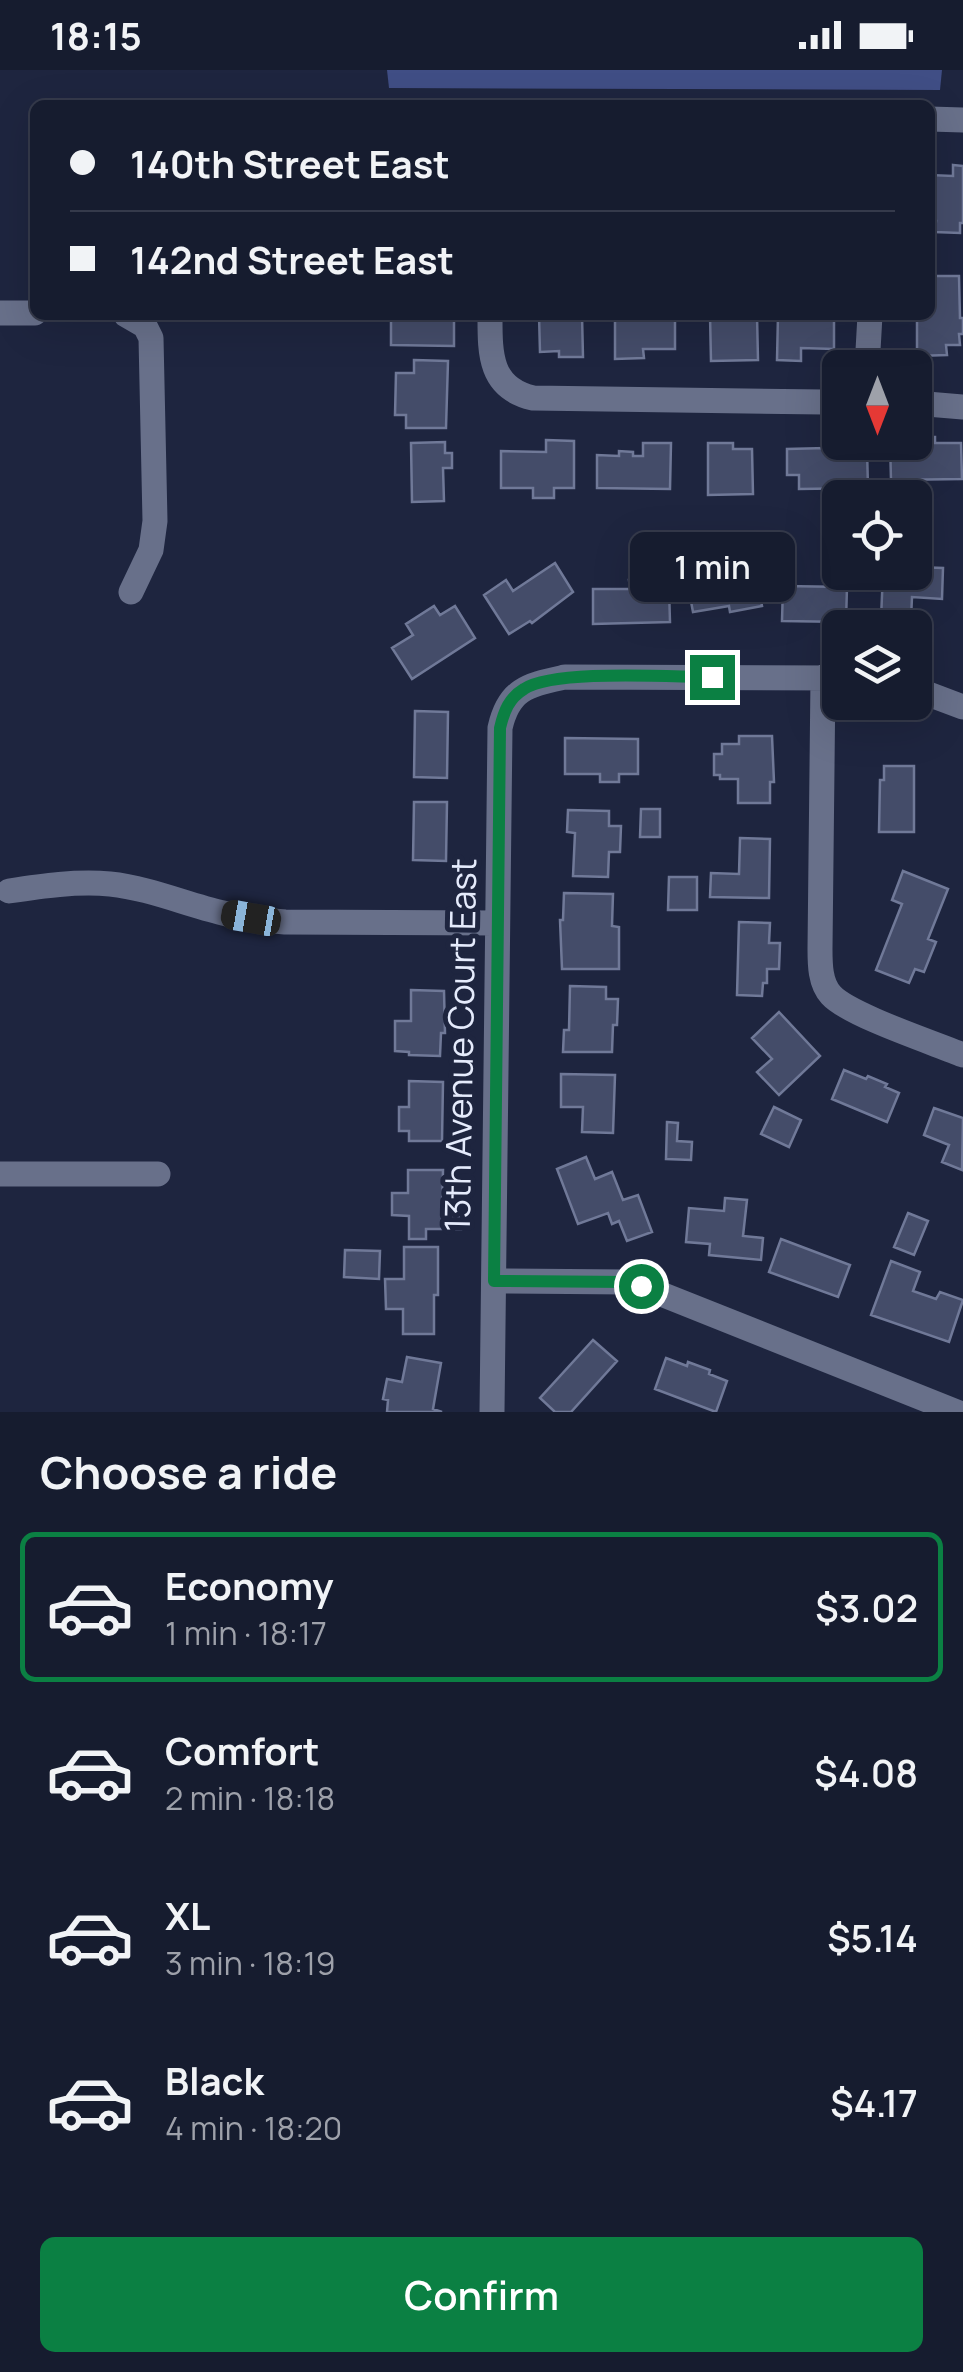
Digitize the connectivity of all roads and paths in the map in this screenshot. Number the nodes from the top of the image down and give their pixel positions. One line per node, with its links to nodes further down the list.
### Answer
1 (935, 119): 2 (street)
2 (963, 120)
3 (30, 312): 4 (street)
4 (0, 313)
5 (135, 320): 12 (street)
6 (490, 320): 9 (street)
7 (870, 320): 8 (street)
8 (867, 350)
9 (822, 402)
10 (932, 404): 11 (street)
11 (963, 407)
12 (131, 592)
13 (822, 678): 18 (street, 13th Avenue Court East)
14 (932, 696): 15 (street)
15 (963, 708)
16 (830, 720): 19 (street)
17 (3, 892): 18 (street)
18 (496, 923): 22 (street, 13th Avenue Court East)
19 (963, 1055)
20 (0, 1174): 21 (street)
21 (158, 1174)
22 (494, 1281): 23 (street, 13th Avenue Court East); 24 (street)
23 (492, 1412)
24 (957, 1412)

